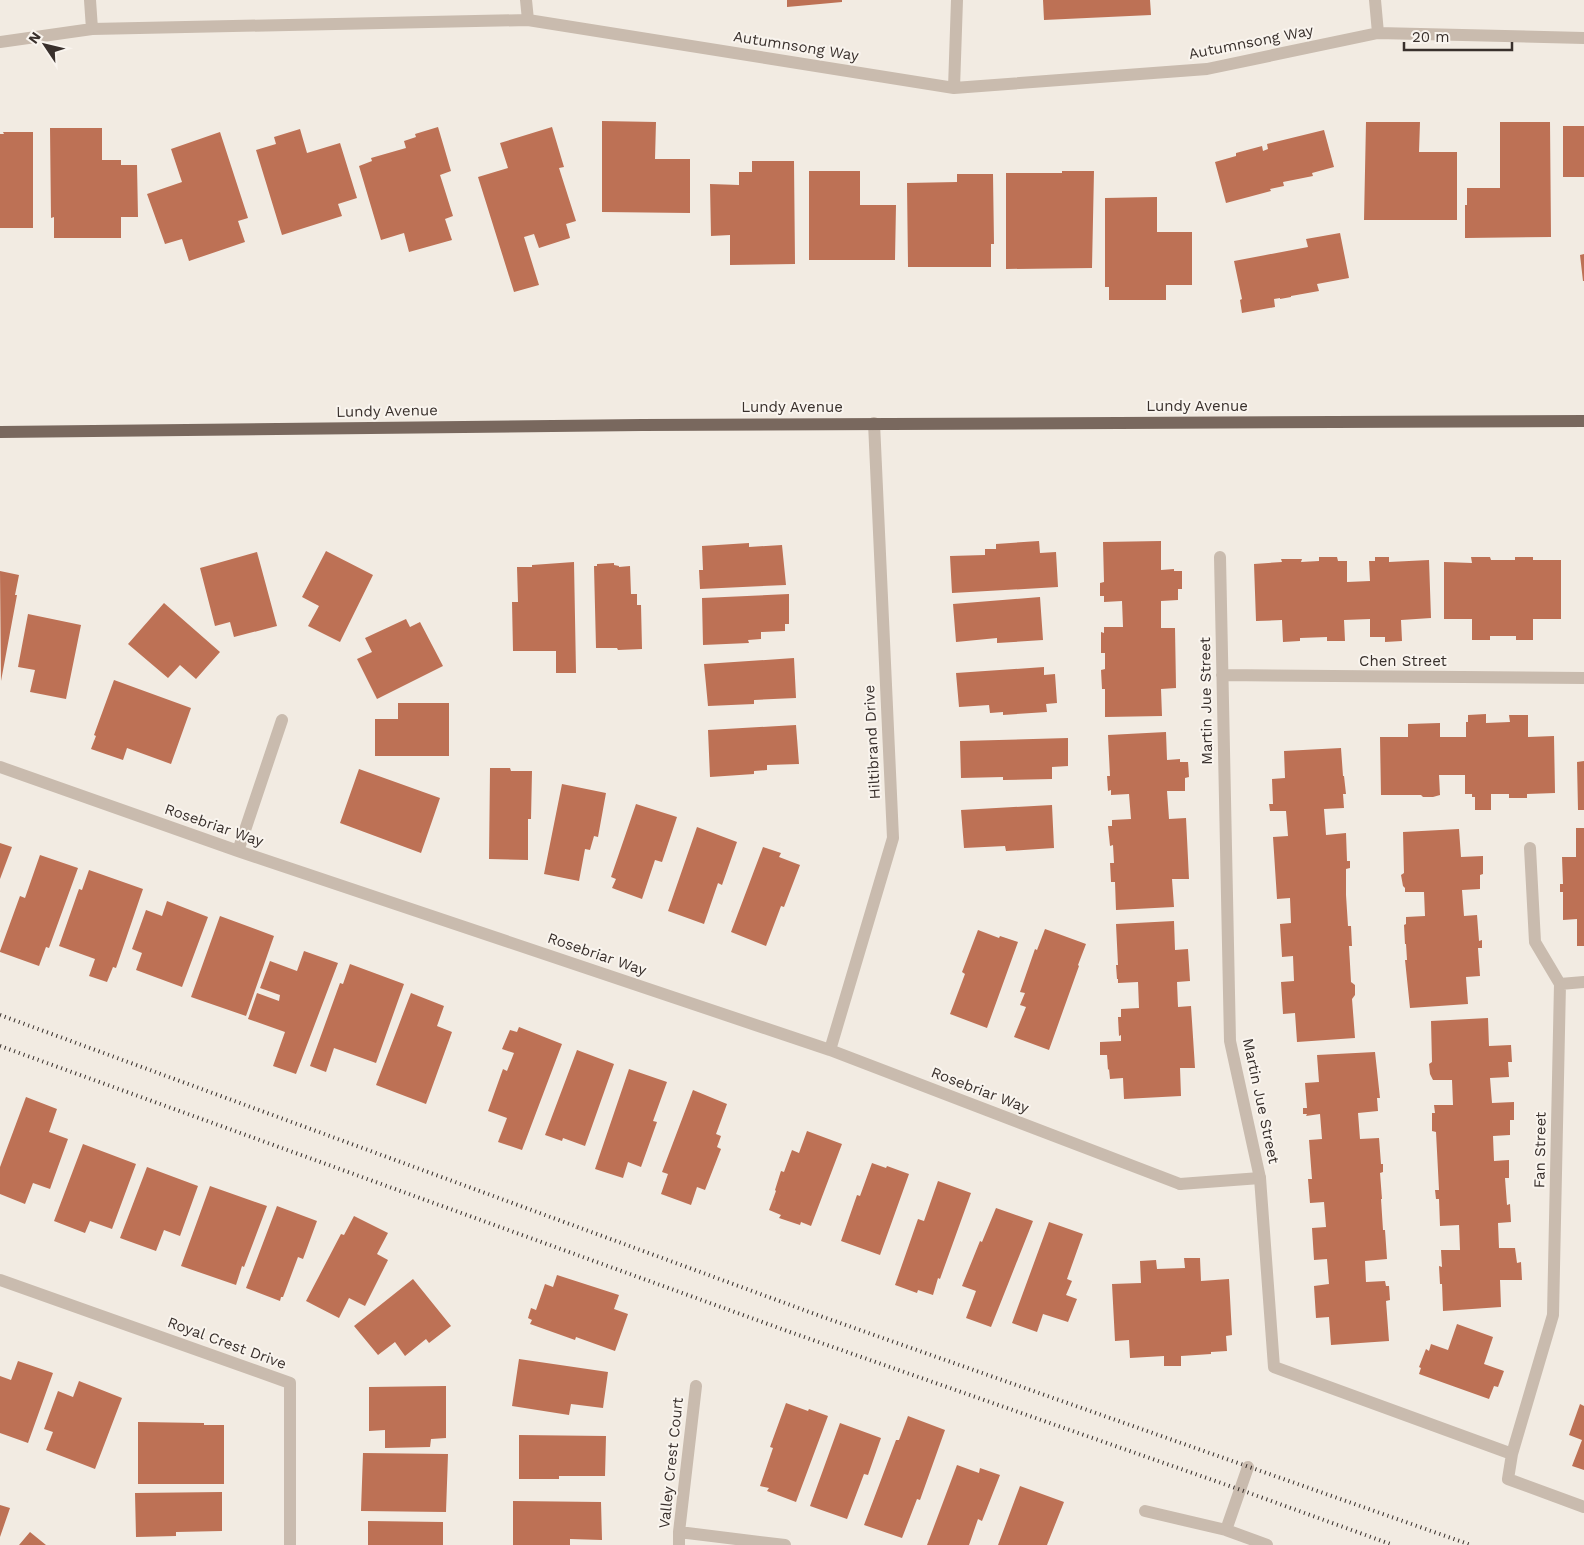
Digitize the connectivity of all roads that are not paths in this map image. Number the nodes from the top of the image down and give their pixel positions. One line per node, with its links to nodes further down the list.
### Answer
1 (90, 0): 6 (street)
2 (526, 0): 5 (street)
3 (957, 0): 10 (street)
4 (1376, 0): 7 (street)
5 (528, 20): 6 (street, Autumnsong Way); 10 (street, Autumnsong Way)
6 (92, 29): 9 (street, Autumnsong Way)
7 (1378, 33): 8 (street, Autumnsong Way); 10 (street, Autumnsong Way)
8 (1584, 38)
9 (0, 42)
10 (954, 88)
11 (1584, 421): 12 (main road, Lundy Avenue)
12 (874, 423): 13 (main road, Lundy Avenue); 23 (street, Hiltibrand Drive)
13 (0, 432)
14 (1220, 558): 15 (street, Martin Jue Street)
15 (1222, 676): 16 (street, Chen Street); 24 (street, Martin Jue Street)
16 (1584, 678)
17 (282, 720): 20 (street)
18 (0, 767): 20 (street, Rosebriar Way)
19 (1530, 848): 22 (street)
20 (238, 851): 23 (street, Rosebriar Way)
21 (1584, 982): 22 (street)
22 (1560, 984): 27 (street, Fan Street)
23 (830, 1050): 24 (street, Rosebriar Way)
24 (1260, 1178): 27 (street, Martin Jue Street)
25 (0, 1280): 33 (street, Royal Crest Drive)
26 (696, 1386): 32 (street, Valley Crest Court)
27 (1512, 1454): 29 (street, Fan Street)
28 (1248, 1467): 31 (street)
29 (1584, 1507)
30 (1145, 1511): 31 (street)
31 (1226, 1530): 36 (street)
32 (679, 1532): 34 (street, Valley Crest Court); 35 (street)
33 (290, 1545)
34 (679, 1545)
35 (785, 1545)
36 (1267, 1545)

